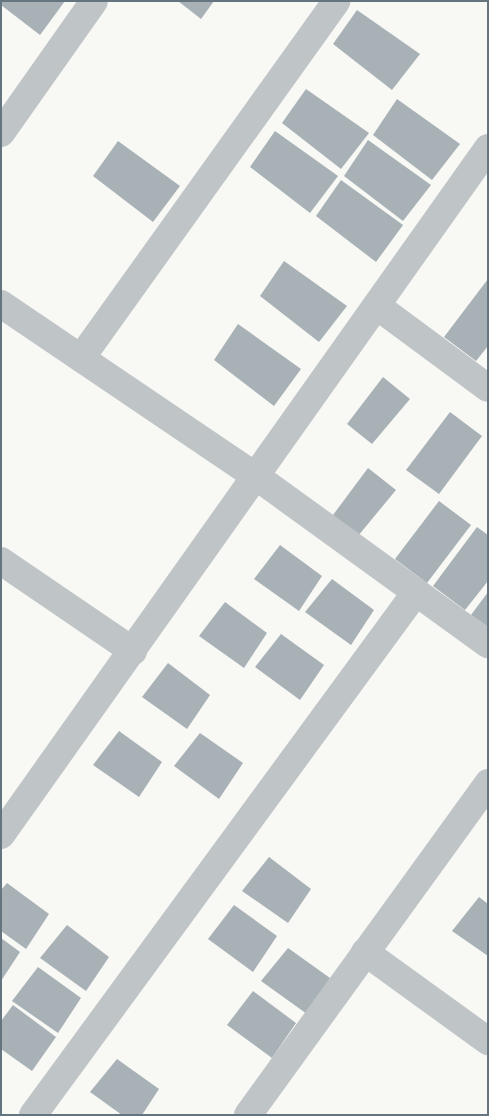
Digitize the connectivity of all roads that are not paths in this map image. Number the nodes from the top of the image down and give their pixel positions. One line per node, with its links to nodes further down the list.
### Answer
1 (94, 1): 3 (street)
2 (337, 1): 7 (street)
3 (1, 133)
4 (488, 148): 6 (street)
5 (1, 304): 7 (street)
6 (377, 306): 8 (street); 9 (street)
7 (81, 358): 9 (street)
8 (488, 388)
9 (257, 477): 11 (street); 13 (street)
10 (1, 561): 13 (street)
11 (416, 592): 12 (street); 19 (street)
12 (488, 644)
13 (133, 651): 15 (street)
14 (488, 783): 17 (street)
15 (11, 802): 16 (street)
16 (1, 835)
17 (365, 952): 18 (street); 20 (street)
18 (488, 1041)
19 (33, 1115)
20 (248, 1115)

